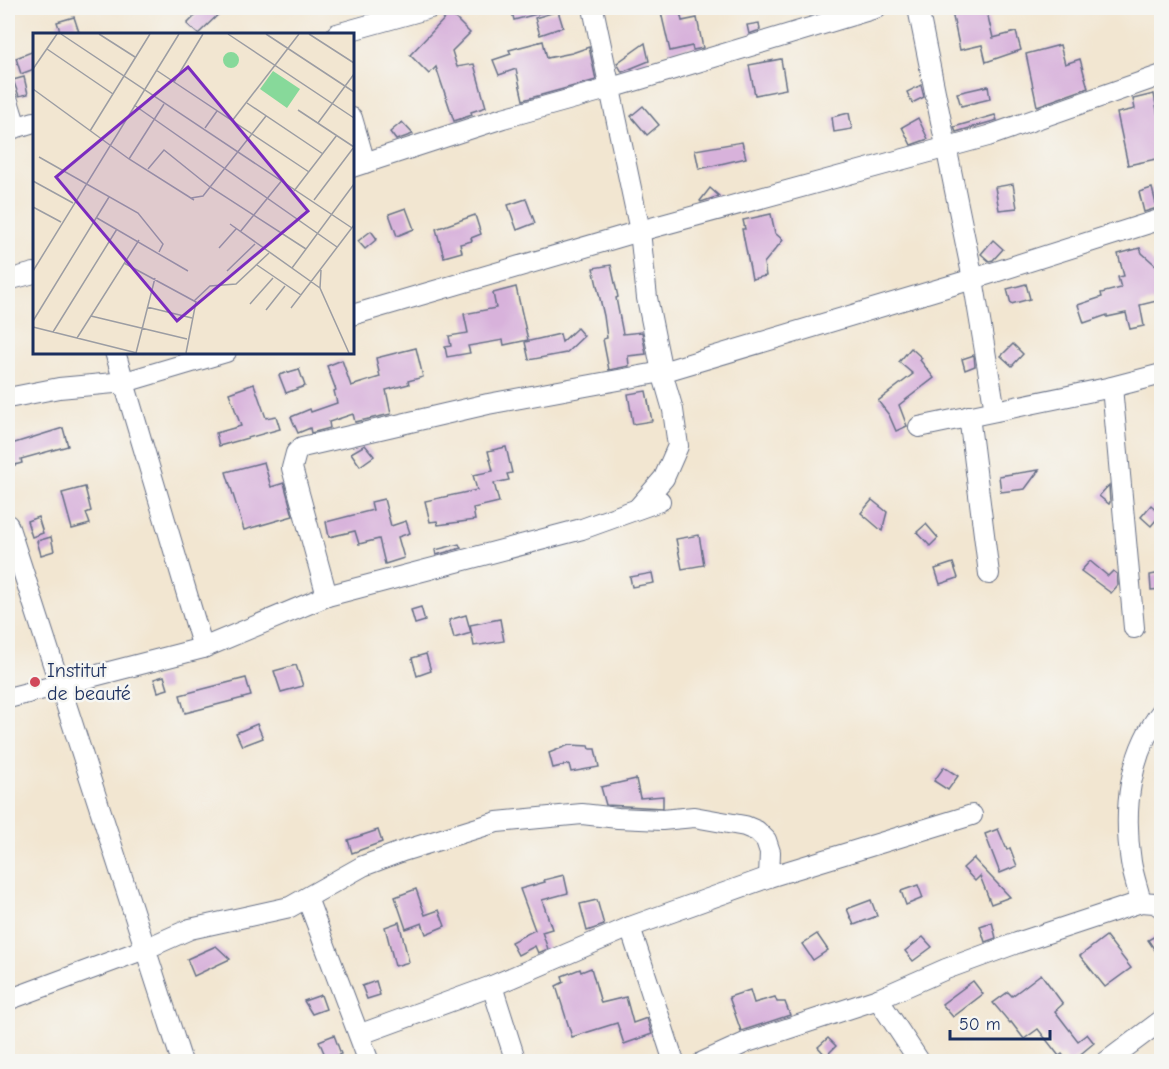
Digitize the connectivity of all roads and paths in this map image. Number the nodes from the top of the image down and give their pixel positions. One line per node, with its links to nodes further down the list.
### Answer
1 (430, 8): 5 (street)
2 (593, 8): 7 (street)
3 (876, 8): 7 (street)
4 (918, 8): 11 (street)
5 (341, 33)
6 (1161, 75): 11 (street)
7 (611, 88): 12 (street); 14 (street)
8 (8, 101): 9 (street)
9 (19, 126)
10 (354, 131): 12 (street)
11 (945, 148): 14 (street); 16 (street)
12 (359, 165)
13 (1161, 219): 16 (street)
14 (640, 231): 18 (street); 21 (street)
15 (33, 273): 17 (street)
16 (973, 279): 21 (street); 26 (street)
17 (8, 280)
18 (354, 314)
19 (116, 354): 23 (street)
20 (219, 354): 23 (street)
21 (662, 372): 30 (street); 33 (street)
22 (1161, 374): 24 (street)
23 (125, 382): 25 (street); 35 (street)
24 (1112, 387): 26 (street); 34 (street)
25 (8, 398)
26 (995, 411): 27 (street)
27 (969, 416): 28 (street); 32 (street)
28 (919, 428)
29 (660, 501): 30 (street)
30 (638, 508): 33 (street)
31 (8, 525): 36 (street)
32 (989, 574)
33 (327, 596): 35 (street)
34 (1134, 628)
35 (203, 648): 36 (street)
36 (59, 685): 37 (street); 45 (street)
37 (8, 698)
38 (1161, 711): 42 (street)
39 (972, 814): 40 (street)
40 (768, 877): 41 (street); 44 (street)
41 (307, 898): 45 (street); 50 (street)
42 (1141, 902): 43 (street); 47 (street)
43 (1161, 908)
44 (630, 927): 46 (street); 54 (street)
45 (145, 949): 48 (street); 51 (street)
46 (492, 986): 50 (street); 53 (street)
47 (878, 999): 55 (street); 56 (street)
48 (8, 1000)
49 (1161, 1020): 57 (street)
50 (361, 1034): 52 (street)
51 (182, 1062)
52 (369, 1062)
53 (516, 1062)
54 (674, 1062)
55 (703, 1062)
56 (920, 1062)
57 (1106, 1062)

